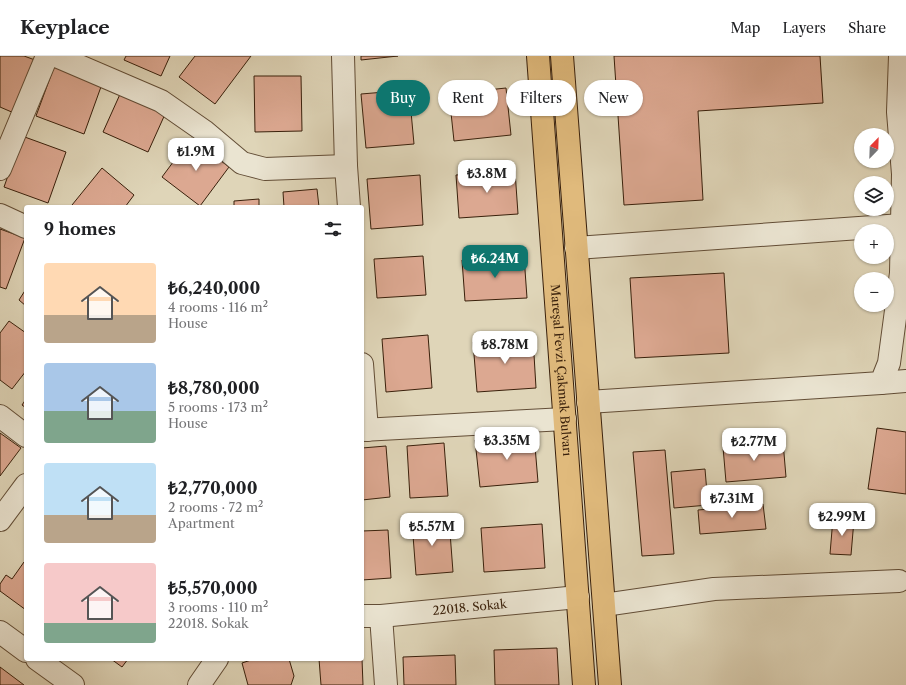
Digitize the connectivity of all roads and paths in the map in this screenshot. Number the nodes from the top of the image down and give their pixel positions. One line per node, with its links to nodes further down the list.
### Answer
1 (48, 56): 8 (street)
2 (56, 56): 7 (street)
3 (343, 56): 7 (street)
4 (538, 56): 19 (main road, Mareşal Fevzi Çakmak Bulvarı)
5 (562, 56): 13 (main road)
6 (900, 56): 11 (street)
7 (346, 166): 9 (street)
8 (0, 169)
9 (350, 205)
10 (0, 215): 12 (street)
11 (902, 224): 13 (street); 15 (street)
12 (24, 226)
13 (576, 248): 16 (main road)
14 (906, 381): 15 (street)
15 (881, 383): 16 (street)
16 (588, 402): 26 (main road)
17 (364, 408): 20 (street)
18 (0, 416): 21 (street)
19 (565, 419): 20 (street); 25 (main road, Mareşal Fevzi Çakmak Bulvarı)
20 (365, 430)
21 (24, 434)
22 (24, 488): 23 (street)
23 (0, 520)
24 (899, 581): 26 (street)
25 (578, 597): 27 (street, 22018. Sokak); 33 (main road, Mareşal Fevzi Çakmak Bulvarı)
26 (604, 606): 34 (main road)
27 (371, 616): 32 (street)
28 (0, 632): 29 (street)
29 (24, 650)
30 (40, 661): 31 (street)
31 (72, 685)
32 (386, 685)
33 (584, 685)
34 (610, 685)

